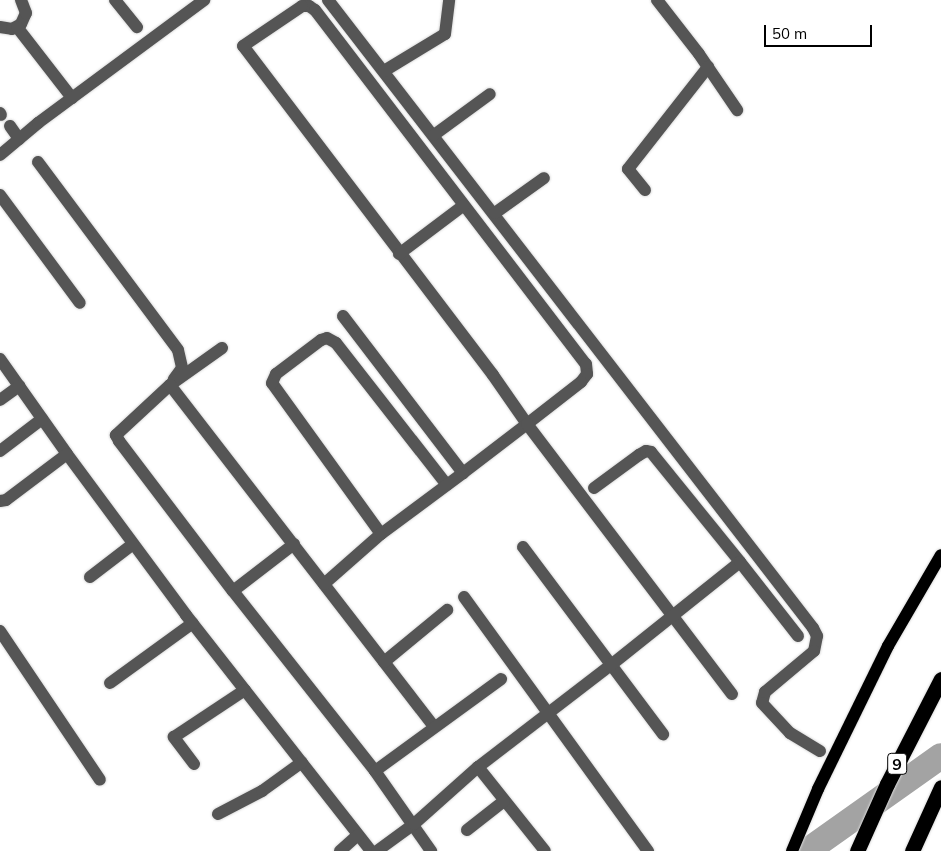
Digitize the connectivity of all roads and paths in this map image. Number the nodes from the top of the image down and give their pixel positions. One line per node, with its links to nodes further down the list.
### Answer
1 (21, 0): 8 (street)
2 (115, 0): 9 (street)
3 (204, 0): 13 (street)
4 (328, 0): 11 (street)
5 (449, 0): 11 (street)
6 (657, 0): 10 (street)
7 (0, 26): 8 (street)
8 (17, 27): 13 (street)
9 (137, 28)
10 (708, 67): 14 (street); 21 (street)
11 (384, 71): 16 (street)
12 (490, 94): 16 (street)
13 (72, 98): 17 (street)
14 (737, 110)
15 (10, 126): 17 (street)
16 (434, 135): 24 (street)
17 (19, 139): 18 (street)
18 (2, 150)
19 (38, 162): 31 (street)
20 (544, 178): 24 (street)
21 (645, 190)
22 (0, 195): 26 (street)
23 (464, 205): 25 (street); 25 (street); 34 (street)
24 (495, 213): 66 (street)
25 (399, 254): 34 (street)
26 (80, 303)
27 (343, 316): 37 (street)
28 (222, 348): 31 (street)
29 (0, 359): 30 (street)
30 (19, 386): 32 (street); 33 (street)
31 (170, 386): 43 (street); 49 (street)
32 (0, 400)
33 (42, 419): 35 (street); 36 (street)
34 (527, 424): 37 (street); 52 (street)
35 (0, 451)
36 (67, 454): 40 (street); 42 (street)
37 (463, 473): 38 (street)
38 (447, 485): 41 (street); 41 (street)
39 (594, 488): 46 (street)
40 (0, 501)
41 (382, 534): 48 (street)
42 (133, 544): 47 (street); 53 (street)
43 (294, 544): 48 (street); 49 (street)
44 (523, 548): 57 (street)
45 (941, 555): 84 (main road)
46 (740, 562): 52 (street); 55 (street)
47 (90, 577)
48 (324, 584): 56 (street)
49 (233, 591): 70 (street)
50 (464, 598): 63 (street)
51 (447, 610): 56 (street)
52 (672, 616): 57 (street); 62 (street)
53 (193, 624): 60 (street); 61 (street)
54 (0, 631): 71 (street)
55 (798, 636)
56 (384, 662): 64 (street)
57 (611, 665): 63 (street); 65 (street)
58 (501, 679): 64 (street)
59 (941, 679): 85 (highway, 9)
60 (110, 683)
61 (245, 690): 67 (street); 68 (street)
62 (732, 694)
63 (546, 713): 69 (street); 83 (street)
64 (434, 727): 70 (street)
65 (664, 734)
66 (820, 751)
67 (302, 762): 74 (street); 77 (street)
68 (194, 764)
69 (478, 767): 73 (street); 75 (street)
70 (375, 772): 75 (street)
71 (100, 780)
72 (941, 787): 86 (highway)
73 (504, 801): 76 (street); 82 (street)
74 (218, 814)
75 (414, 824): 80 (street); 81 (street)
76 (467, 830)
77 (358, 835): 78 (street); 79 (street)
78 (340, 851)
79 (371, 851)
80 (377, 851)
81 (431, 851)
82 (544, 851)
83 (648, 851)
84 (792, 851)
85 (857, 851)
86 (912, 851)

